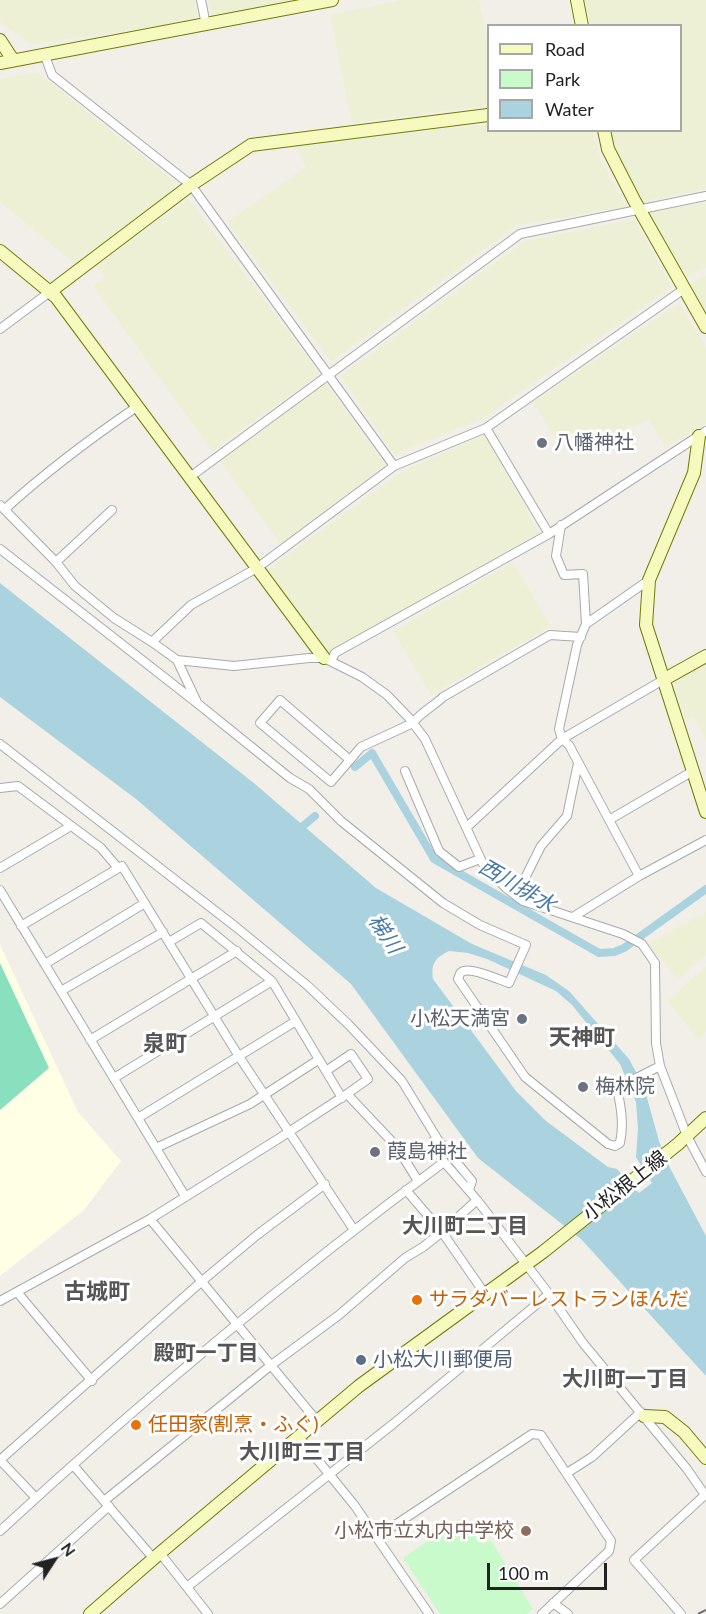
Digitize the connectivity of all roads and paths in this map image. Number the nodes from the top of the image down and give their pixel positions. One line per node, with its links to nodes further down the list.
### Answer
1 (201, 0): 5 (street)
2 (332, 0): 5 (street)
3 (577, 0): 4 (street)
4 (582, 24)
5 (206, 25): 7 (street)
6 (0, 40): 8 (street)
7 (45, 56): 8 (street); 12 (street)
8 (13, 60): 9 (street)
9 (0, 63)
10 (487, 115): 12 (street)
11 (604, 132): 14 (street)
12 (191, 186): 17 (street); 20 (street)
13 (706, 196): 14 (street)
14 (639, 210): 16 (street); 20 (street)
15 (0, 251): 17 (street)
16 (684, 289): 18 (street); 22 (street)
17 (51, 291): 19 (street); 21 (street)
18 (706, 327)
19 (0, 329)
20 (328, 375): 24 (street); 25 (street)
21 (138, 406): 25 (street); 26 (street)
22 (486, 428): 24 (street); 29 (street)
23 (702, 433): 28 (street); 33 (street)
24 (394, 466): 32 (street)
25 (190, 477): 32 (street)
26 (2, 507): 31 (street)
27 (112, 510): 31 (street)
28 (561, 525): 29 (street); 34 (street)
29 (549, 534): 39 (street)
30 (0, 549): 41 (street)
31 (56, 562): 36 (street)
32 (257, 568): 36 (street); 39 (street)
33 (649, 580): 34 (street); 40 (street)
34 (586, 624): 35 (street)
35 (581, 637): 42 (street); 43 (street)
36 (153, 642): 38 (street)
37 (706, 656): 40 (street)
38 (177, 660): 39 (street); 41 (street)
39 (327, 660): 42 (street)
40 (663, 680): 43 (street); 48 (street)
41 (197, 703): 77 (street)
42 (413, 723): 45 (street); 54 (street)
43 (562, 739): 46 (street); 54 (street)
44 (0, 744): 84 (street)
45 (350, 760): 45 (street)
46 (578, 762): 52 (street); 61 (street)
47 (405, 771): 56 (street)
48 (693, 771): 51 (street); 52 (street)
49 (5, 787): 50 (street); 53 (street)
50 (0, 795)
51 (706, 812)
52 (609, 820): 59 (street)
53 (71, 826): 57 (street); 58 (street)
54 (467, 827): 56 (street)
55 (706, 840): 59 (street)
56 (480, 859): 61 (street)
57 (0, 868)
58 (118, 868): 62 (street); 64 (street)
59 (639, 876): 63 (street)
60 (0, 890): 64 (street)
61 (511, 892): 63 (street)
62 (145, 903): 65 (street); 68 (street)
63 (573, 917): 77 (street)
64 (21, 926): 68 (street)
65 (163, 932): 66 (street); 71 (street)
66 (169, 942): 67 (street); 69 (street)
67 (237, 951): 69 (street); 70 (street)
68 (45, 964): 71 (street)
69 (192, 979): 72 (street); 74 (street)
70 (272, 981): 72 (street); 73 (street)
71 (61, 992): 74 (street)
72 (215, 1017): 75 (street); 79 (street)
73 (296, 1021): 75 (street); 76 (street)
74 (90, 1040): 79 (street)
75 (238, 1055): 80 (street); 82 (street)
76 (318, 1060): 78 (street); 80 (street)
77 (660, 1066): 86 (street)
78 (326, 1071): 81 (street); 81 (street)
79 (114, 1078): 82 (street)
80 (266, 1095): 85 (street); 87 (street)
81 (345, 1096): 85 (street); 90 (street)
82 (138, 1118): 87 (street)
83 (706, 1118): 86 (street, 小松根上線)
84 (429, 1127): 88 (street); 93 (street)
85 (291, 1131): 91 (street); 94 (street)
86 (682, 1140): 89 (street); 99 (street, 小松根上線)
87 (156, 1148): 94 (street)
88 (444, 1162): 90 (street); 93 (street)
89 (706, 1172)
90 (418, 1181): 92 (street)
91 (325, 1184): 97 (street); 100 (street)
92 (406, 1190): 97 (street); 98 (street)
93 (469, 1190): 95 (street)
94 (185, 1196): 96 (street)
95 (477, 1200): 98 (street); 99 (street)
96 (150, 1219): 100 (street); 101 (street)
97 (354, 1230): 105 (street)
98 (442, 1232): 102 (street); 106 (street)
99 (526, 1263): 102 (street, 小松根上線); 103 (street)
100 (201, 1282): 105 (street); 107 (street)
101 (17, 1292): 104 (street); 107 (street)
102 (485, 1294): 109 (street, 小松根上線)
103 (549, 1294): 108 (street); 114 (street)
104 (0, 1301)
105 (236, 1325): 106 (street); 113 (street)
106 (270, 1366): 109 (street); 117 (street)
107 (92, 1381): 112 (street)
108 (643, 1414): 111 (street); 115 (street); 129 (street)
109 (317, 1422): 110 (street, 小松根上線)
110 (299, 1437): 114 (street); 120 (street, 小松根上線)
111 (706, 1458)
112 (0, 1460): 116 (street)
113 (73, 1465): 116 (street); 117 (street)
114 (329, 1473): 119 (street); 121 (street)
115 (567, 1473): 119 (street); 122 (street)
116 (36, 1498): 118 (street)
117 (106, 1503): 120 (street); 123 (street)
118 (0, 1531)
119 (377, 1537): 126 (street)
120 (157, 1556): 121 (street); 125 (street, 小松根上線)
121 (187, 1587): 124 (street)
122 (553, 1603): 127 (street); 128 (street)
123 (0, 1604)
124 (204, 1612)
125 (90, 1614)
126 (429, 1614)
127 (542, 1614)
128 (568, 1614)
129 (681, 1614)

